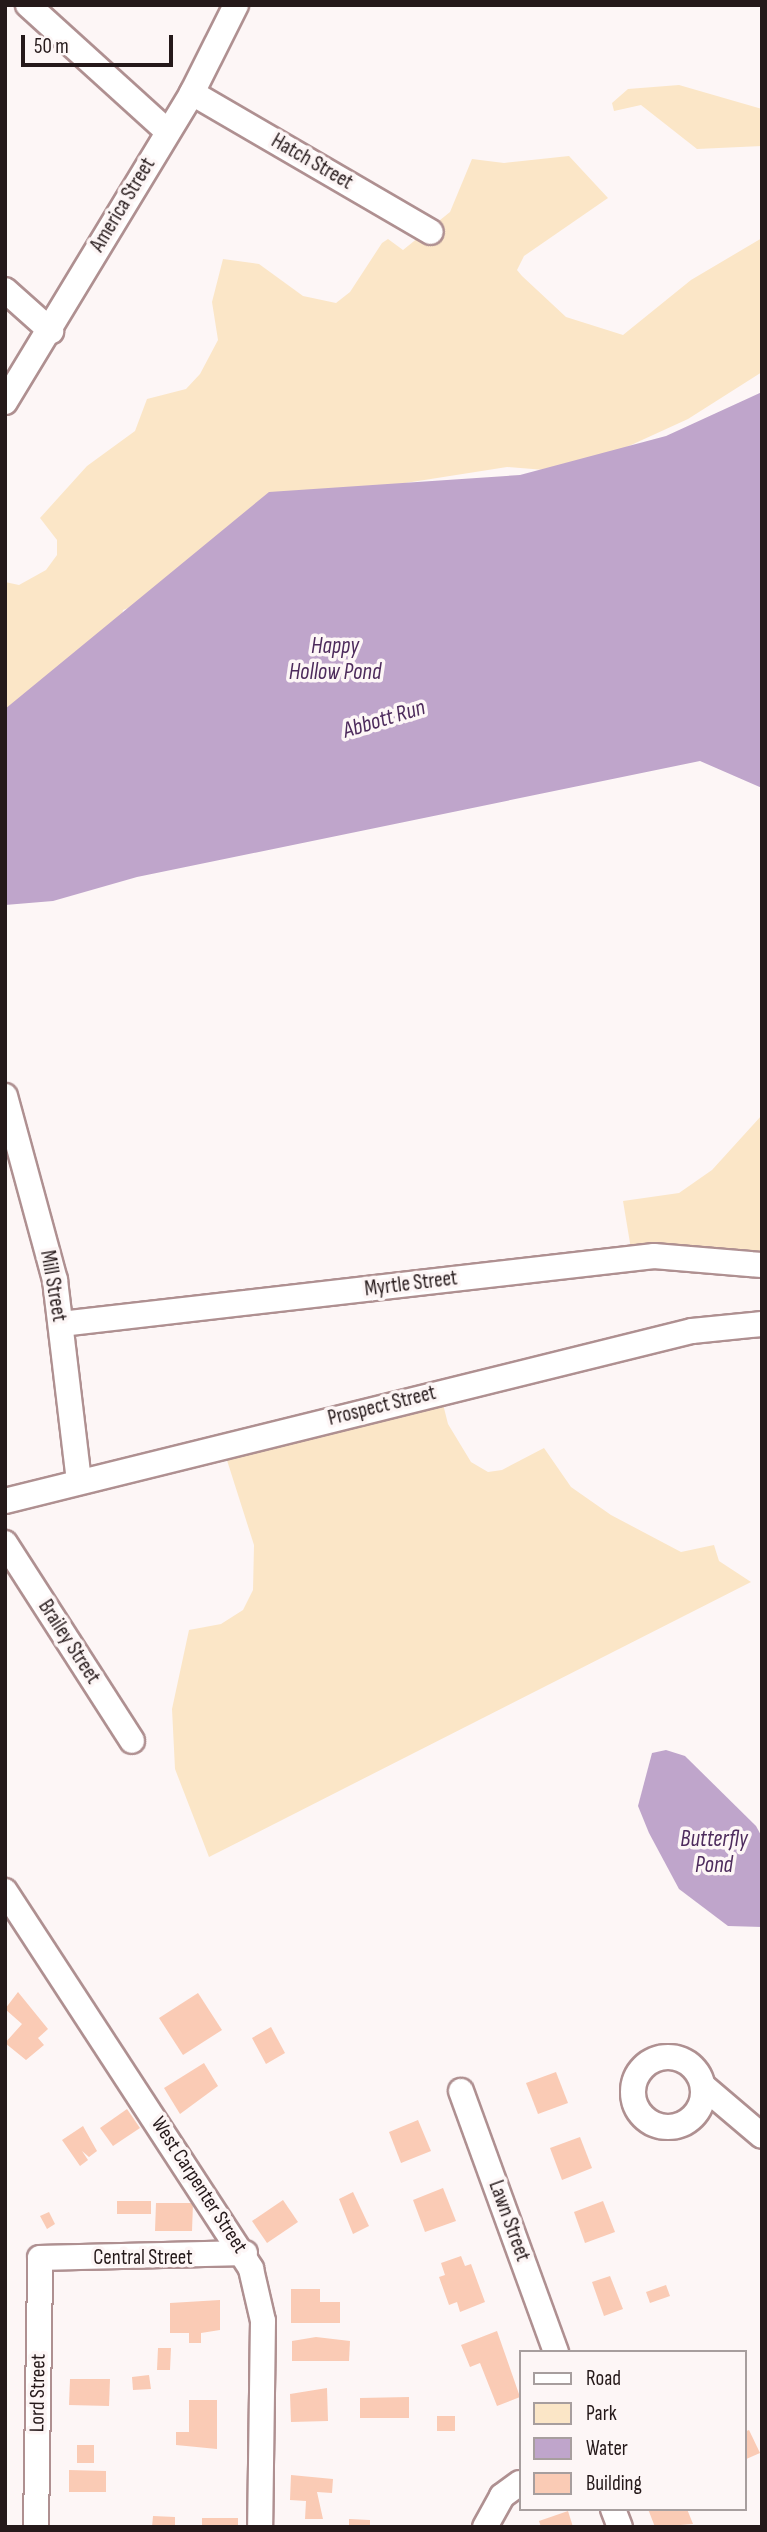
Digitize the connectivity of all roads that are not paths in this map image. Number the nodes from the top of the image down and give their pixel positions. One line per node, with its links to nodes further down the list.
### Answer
1 (28, 5): 4 (street)
2 (236, 5): 3 (street, America Street)
3 (192, 93): 4 (street, America Street); 5 (street, Hatch Street)
4 (167, 131): 7 (street, America Street)
5 (431, 232)
6 (5, 290): 7 (street)
7 (51, 331): 8 (street, America Street)
8 (5, 402)
9 (5, 1096): 11 (street, Mill Street)
10 (762, 1265): 11 (street, Myrtle Street)
11 (61, 1324): 13 (street, Mill Street)
12 (762, 1324): 13 (street, Prospect Street)
13 (79, 1480): 14 (street, Prospect Street)
14 (5, 1501)
15 (5, 1543): 16 (street, Brailey Street)
16 (132, 1741)
17 (5, 1891): 21 (street, West Carpenter Street)
18 (704, 2086): 20 (street)
19 (461, 2091): 23 (street, Lawn Street)
20 (762, 2136)
21 (244, 2253): 22 (street, Central Street); 26 (street, West Carpenter Street)
22 (40, 2258): 25 (street, Lord Street)
23 (555, 2350)
24 (518, 2485): 27 (street)
25 (36, 2527)
26 (260, 2527)
27 (485, 2527)

